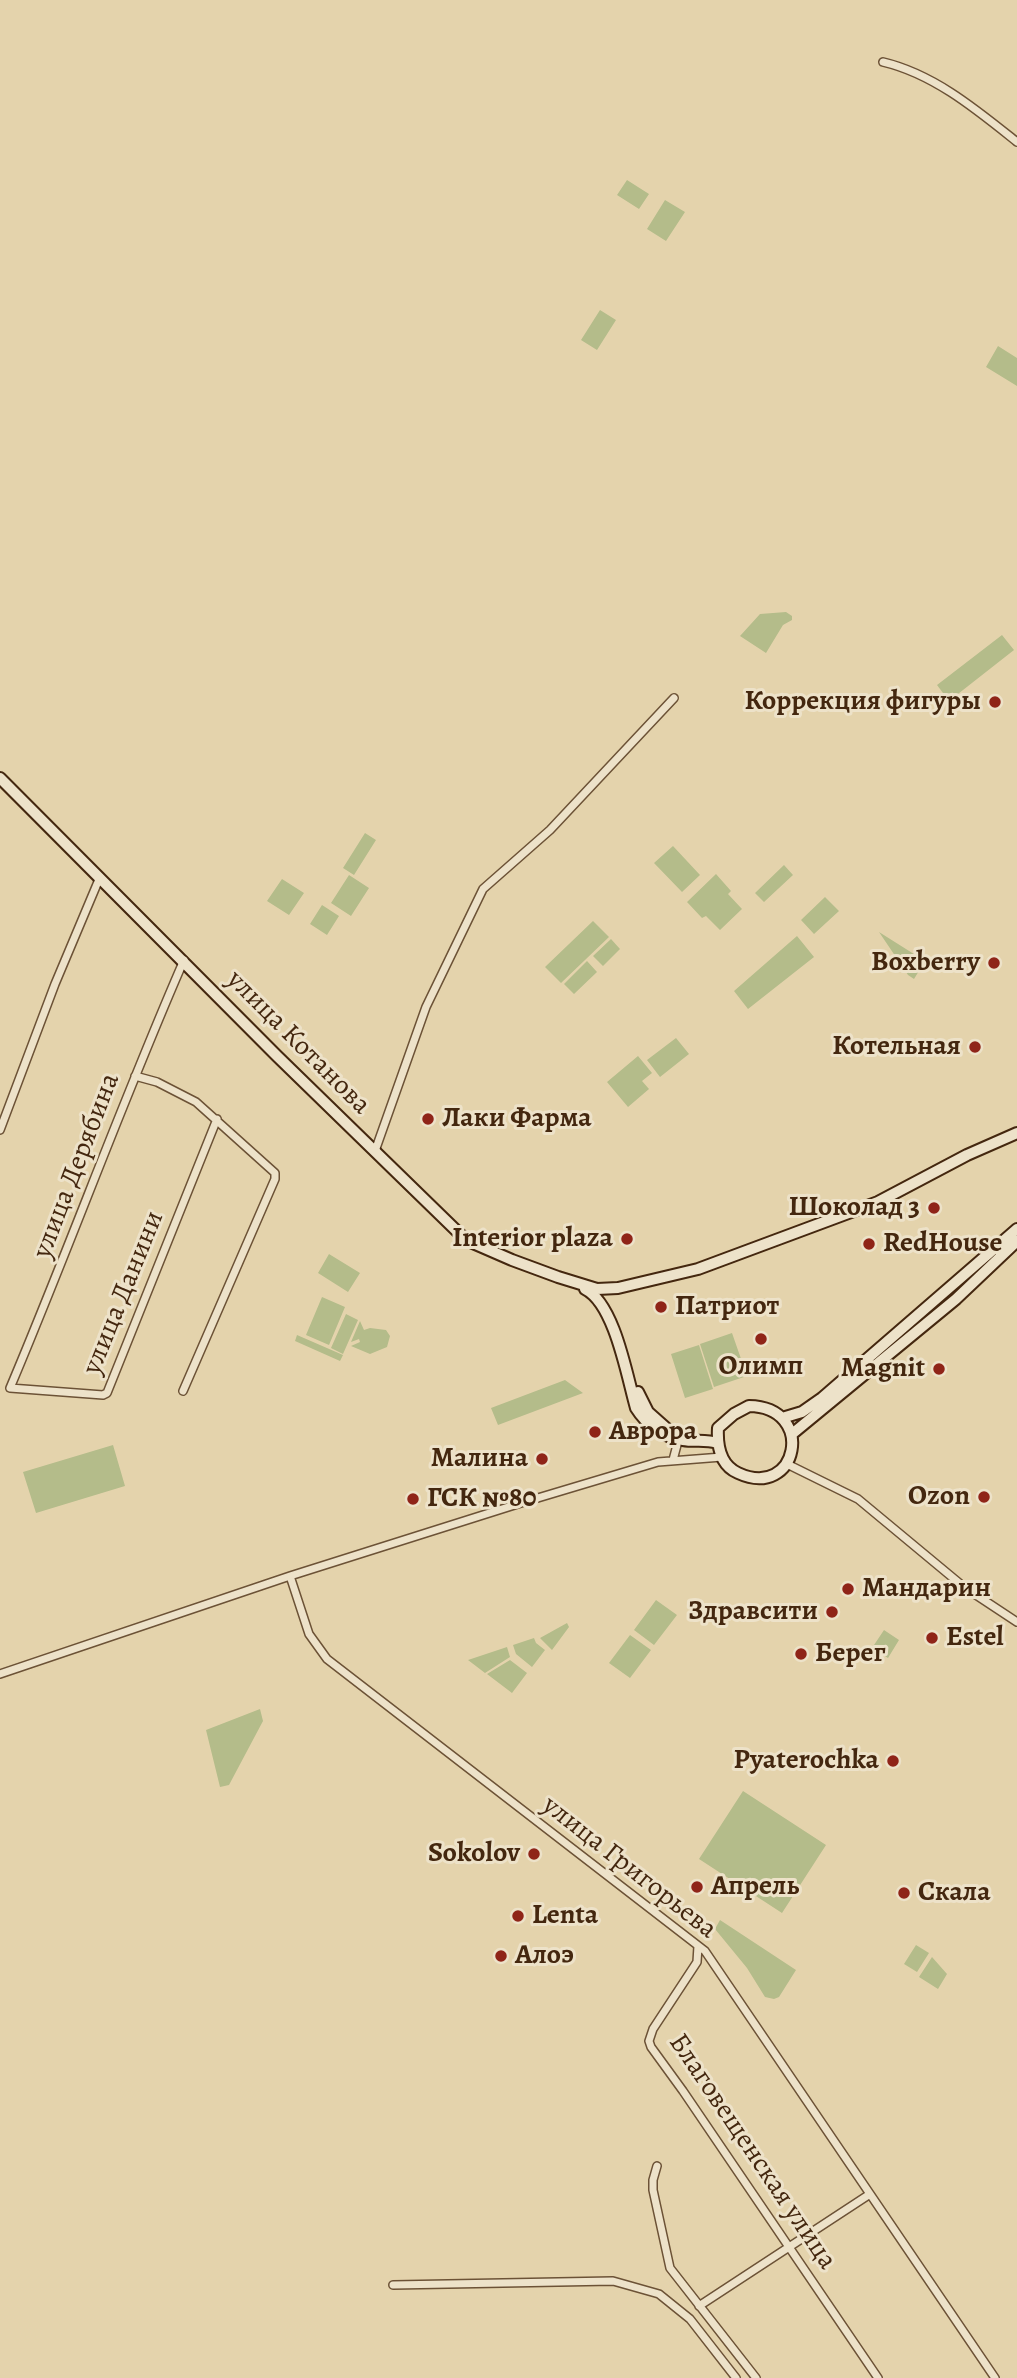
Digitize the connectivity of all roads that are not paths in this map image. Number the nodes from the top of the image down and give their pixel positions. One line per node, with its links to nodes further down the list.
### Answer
1 (883, 62): 2 (street)
2 (1017, 142)
3 (674, 698): 11 (street)
4 (0, 778): 5 (street, улица Котанова)
5 (100, 877): 6 (street, улица Котанова); 9 (street)
6 (184, 960): 7 (street, улица Дерябина); 11 (street, улица Котанова)
7 (135, 1076): 8 (street); 18 (street, улица Дерябина)
8 (217, 1119): 18 (street, улица Данини); 19 (street)
9 (0, 1130)
10 (1017, 1133): 15 (street)
11 (375, 1151): 14 (street, улица Котанова)
12 (1017, 1229): 20 (street)
13 (1017, 1241): 22 (street)
14 (512, 1260): 16 (street, улица Котанова); 23 (street)
15 (618, 1288): 16 (street); 17 (street)
16 (597, 1289): 17 (street)
17 (607, 1300): 21 (street)
18 (10, 1388)
19 (183, 1391)
20 (782, 1418): 21 (street); 22 (street)
21 (718, 1428): 24 (street)
22 (792, 1434): 27 (street)
23 (674, 1439): 24 (street); 26 (street)
24 (718, 1443): 25 (street)
25 (722, 1457): 26 (street); 27 (street)
26 (673, 1460): 28 (street)
27 (787, 1464): 29 (street)
28 (289, 1576): 30 (street); 31 (street, улица Григорьева)
29 (1017, 1622)
30 (0, 1674)
31 (698, 1946): 33 (street, улица Григорьева); 34 (street, Благовещенская улица)
32 (657, 2166): 36 (street)
33 (870, 2194): 34 (street); 40 (street, улица Григорьева)
34 (791, 2248): 36 (street); 39 (street, Благовещенская улица)
35 (393, 2285): 37 (street)
36 (699, 2306): 38 (street)
37 (736, 2378)
38 (756, 2378)
39 (878, 2378)
40 (995, 2378)

